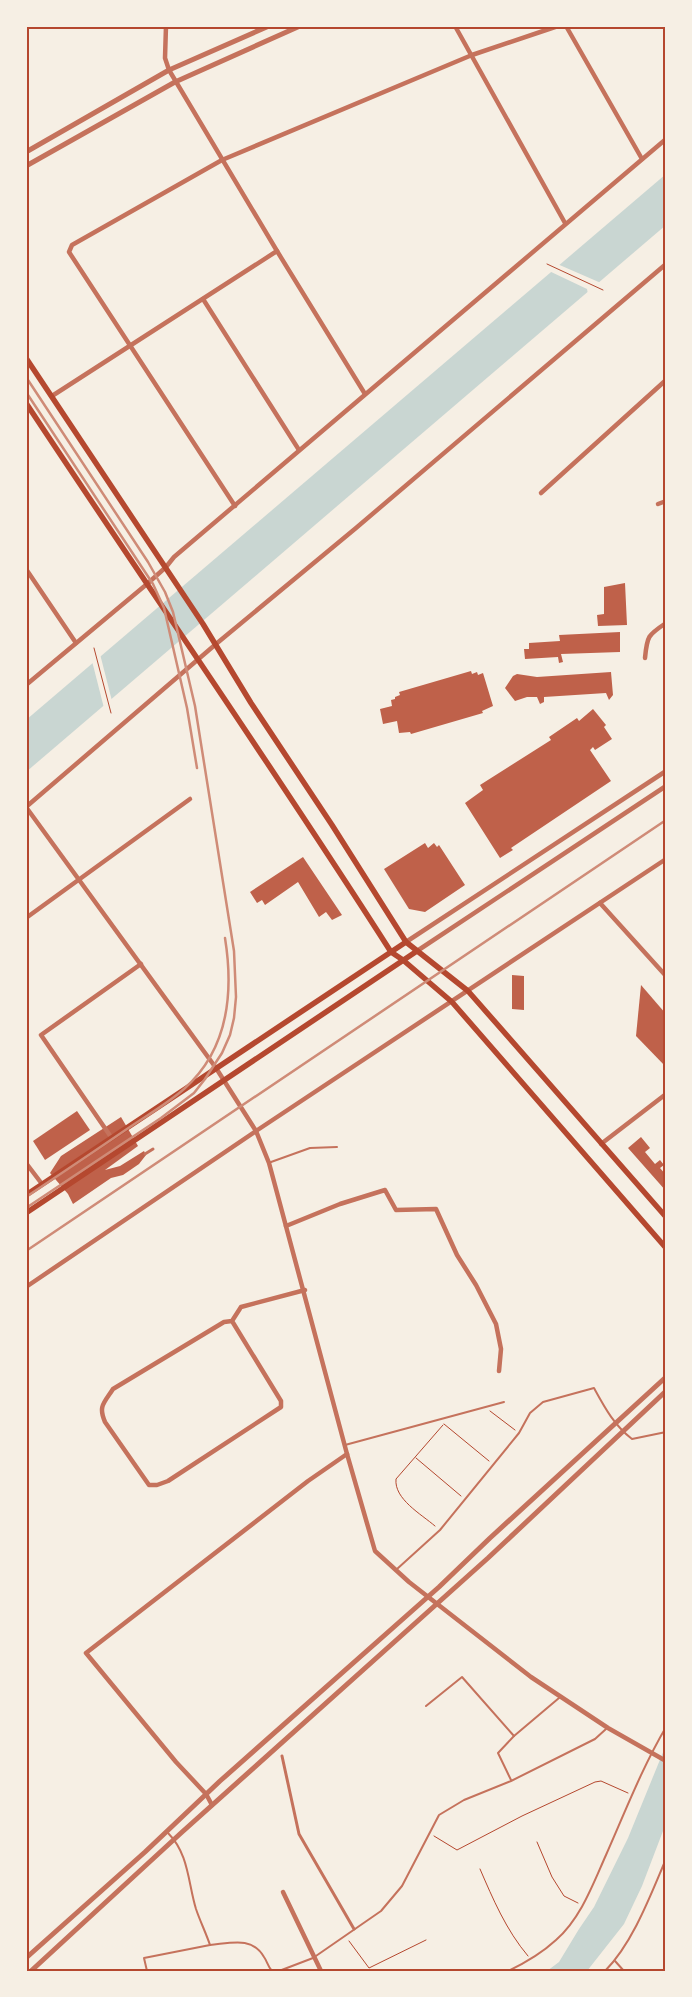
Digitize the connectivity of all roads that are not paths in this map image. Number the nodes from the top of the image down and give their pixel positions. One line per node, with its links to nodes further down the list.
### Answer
1 (166, 26): 8 (street)
2 (268, 26): 8 (street)
3 (300, 26): 9 (street)
4 (455, 26): 7 (street)
5 (558, 26): 7 (street)
6 (566, 26): 12 (street)
7 (472, 56): 13 (street); 15 (street)
8 (169, 70): 9 (street); 11 (street)
9 (175, 82): 13 (street); 14 (street)
10 (666, 139): 12 (street)
11 (26, 152)
12 (642, 159): 15 (street)
13 (222, 160): 16 (street); 19 (street)
14 (26, 166)
15 (565, 223): 22 (street)
16 (277, 251): 18 (street); 22 (street)
17 (666, 264): 37 (street)
18 (203, 299): 19 (street); 27 (street)
19 (130, 346): 23 (street); 31 (street)
20 (26, 358): 23 (main road)
21 (666, 380): 28 (street)
22 (365, 394): 27 (street)
23 (52, 396): 32 (main road)
24 (26, 403): 25 (main road)
25 (32, 412): 26 (street); 34 (main road)
26 (26, 416)
27 (299, 450): 31 (street)
28 (541, 493)
29 (666, 501): 30 (street)
30 (658, 504)
31 (235, 506): 32 (street)
32 (166, 568): 34 (street); 37 (main road)
33 (26, 569): 36 (street)
34 (147, 584): 36 (street); 39 (main road)
35 (666, 623): 38 (street)
36 (76, 643): 40 (street)
37 (216, 644): 39 (street); 49 (main road)
38 (645, 658)
39 (198, 659): 44 (street); 51 (main road)
40 (26, 685)
41 (666, 771): 49 (street)
42 (666, 786): 50 (street)
43 (190, 800): 46 (street)
44 (26, 807): 46 (street)
45 (666, 859): 47 (street)
46 (78, 880): 48 (street); 53 (street)
47 (600, 904): 54 (street); 55 (street)
48 (26, 918)
49 (406, 942): 50 (main road); 51 (main road)
50 (417, 951): 52 (main road); 55 (main road)
51 (391, 952): 52 (main road); 57 (main road)
52 (403, 960): 56 (main road); 58 (main road)
53 (141, 964): 57 (street); 61 (street)
54 (666, 976)
55 (468, 991): 56 (street); 62 (main road)
56 (452, 1002): 60 (street); 73 (main road)
57 (216, 1068): 58 (street); 61 (main road)
58 (223, 1080): 60 (street); 70 (main road)
59 (666, 1094): 62 (street)
60 (256, 1131): 67 (street); 74 (street)
61 (112, 1138): 68 (main road)
62 (601, 1144): 71 (main road)
63 (337, 1147): 67 (lane)
64 (153, 1149): 65 (street)
65 (145, 1154)
66 (26, 1163): 68 (street)
67 (269, 1163): 72 (street)
68 (42, 1184): 69 (main road)
69 (26, 1195)
70 (26, 1213)
71 (666, 1217)
72 (286, 1226): 75 (street); 77 (street)
73 (666, 1248)
74 (26, 1287)
75 (305, 1290): 76 (street); 84 (street)
76 (232, 1321): 76 (street)
77 (499, 1371)
78 (666, 1377): 81 (street)
79 (666, 1391): 82 (street)
80 (504, 1402): 84 (lane)
81 (615, 1423): 82 (lane); 86 (lane); 87 (street)
82 (622, 1431): 83 (lane); 88 (street)
83 (666, 1432)
84 (345, 1445): 85 (street)
85 (347, 1454): 86 (street); 98 (street)
86 (395, 1571): 87 (street)
87 (429, 1596): 88 (street); 98 (street)
88 (437, 1603): 89 (street); 99 (street)
89 (561, 1697): 92 (street); 93 (lane)
90 (426, 1706): 93 (lane)
91 (666, 1727): 94 (lane)
92 (608, 1728): 94 (street); 97 (lane)
93 (514, 1736): 97 (lane)
94 (651, 1752): 96 (street); 114 (lane)
95 (282, 1756): 104 (street)
96 (666, 1761)
97 (511, 1781): 104 (lane)
98 (206, 1794): 99 (street); 100 (street)
99 (212, 1805): 101 (street)
100 (166, 1831): 101 (lane); 106 (street)
101 (174, 1839): 105 (lane); 110 (street)
102 (666, 1859): 108 (lane)
103 (283, 1892): 107 (street)
104 (354, 1929): 107 (lane)
105 (210, 1945): 109 (lane); 111 (lane)
106 (26, 1958)
107 (313, 1958): 112 (lane); 113 (street)
108 (615, 1961): 115 (lane); 116 (lane)
109 (270, 1970)
110 (31, 1971)
111 (147, 1971)
112 (279, 1971)
113 (320, 1971)
114 (508, 1971)
115 (605, 1971)
116 (624, 1971)

